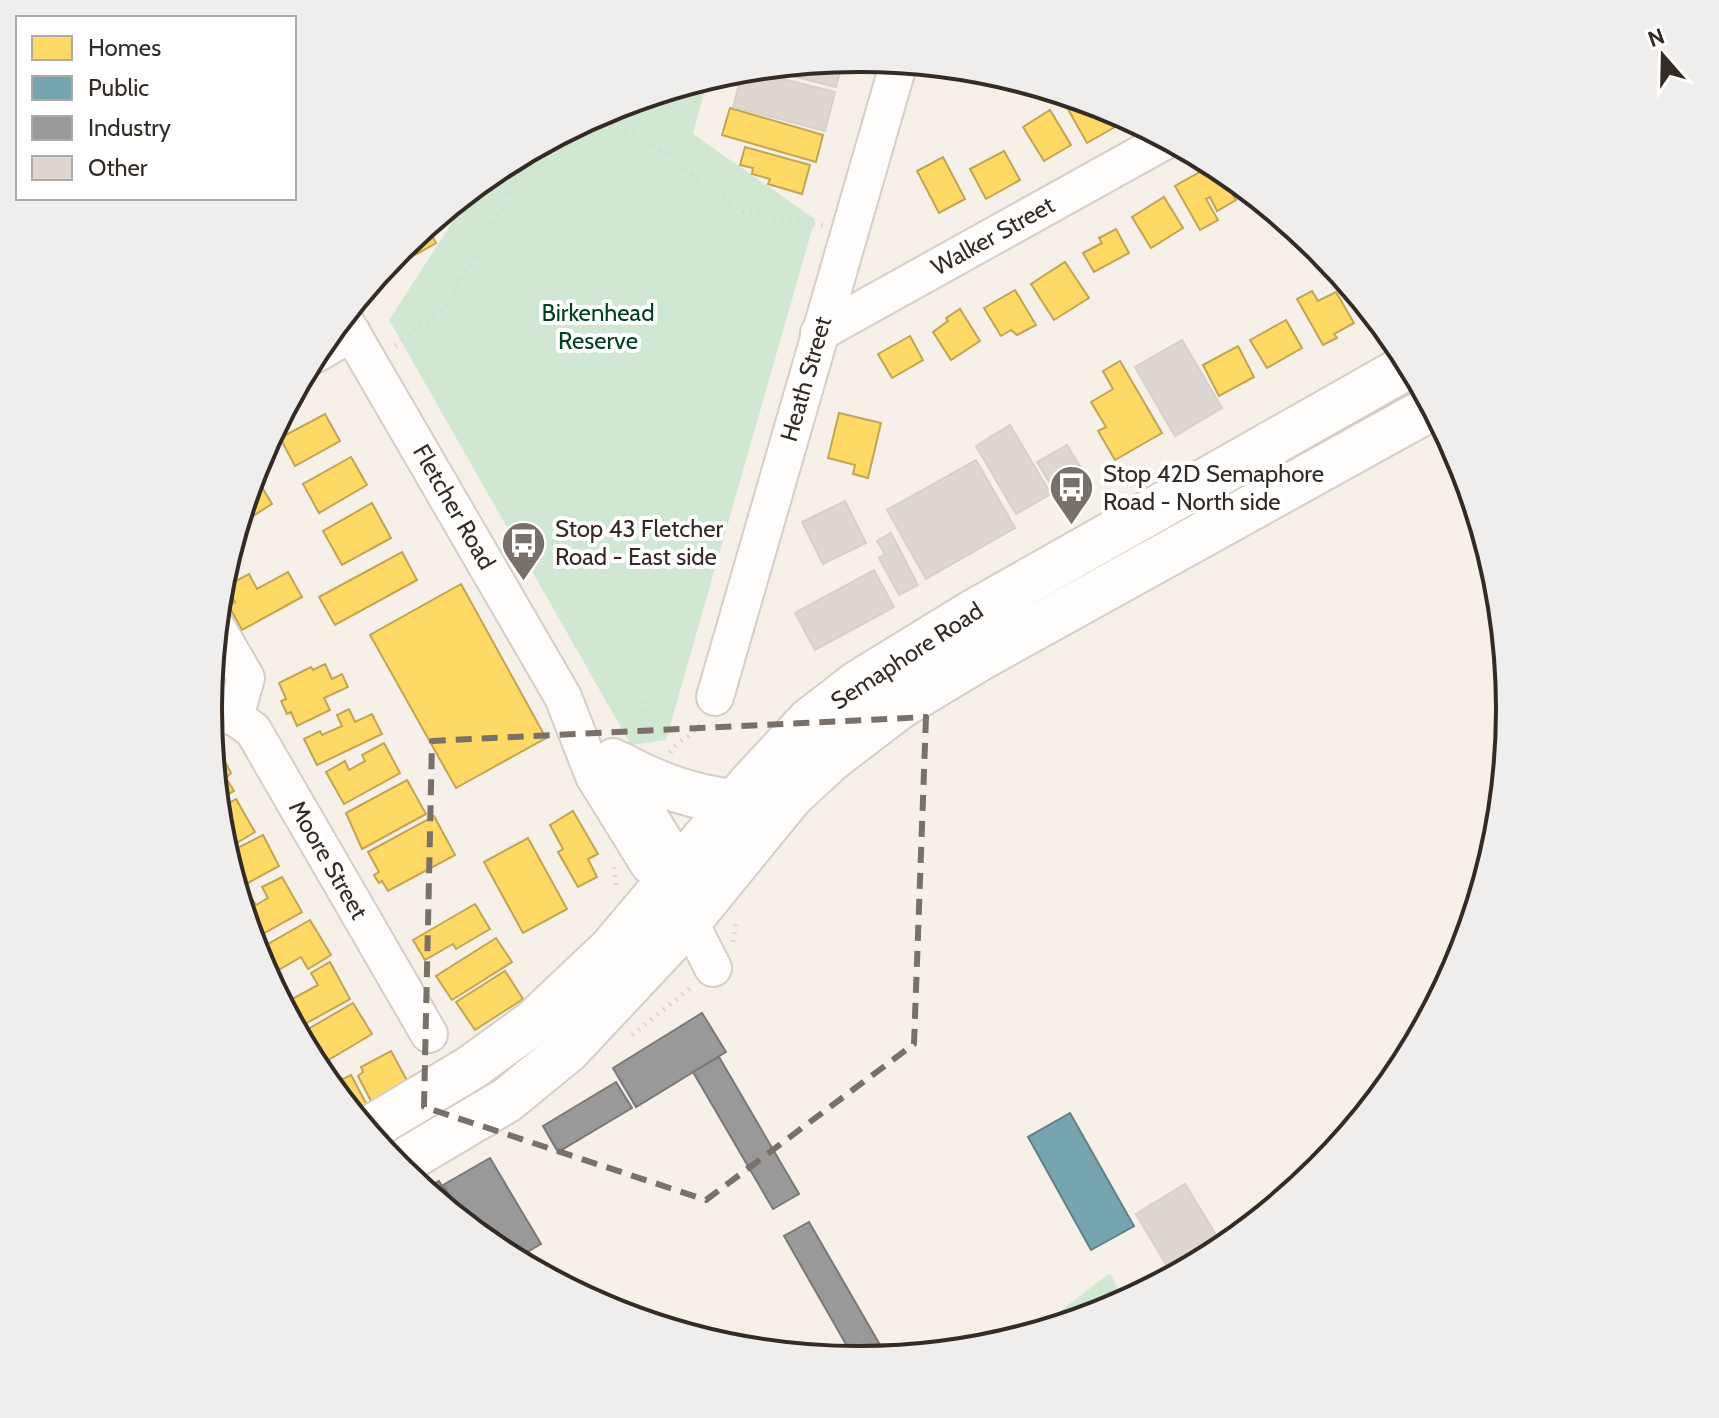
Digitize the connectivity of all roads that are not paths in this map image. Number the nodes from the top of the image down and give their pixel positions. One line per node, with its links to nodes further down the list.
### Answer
1 (896, 73): 4 (street, Heath Street)
2 (1156, 146): 4 (street, Walker Street)
3 (349, 328): 8 (street, Fletcher Road)
4 (819, 333): 9 (street, Heath Street)
5 (1399, 371): 12 (main road, Semaphore Road)
6 (1423, 413): 14 (main road, Semaphore Road)
7 (226, 644): 10 (street)
8 (563, 697): 11 (street, Fletcher Road); 13 (street, Fletcher Road)
9 (715, 697)
10 (222, 714): 16 (street, Moore Street)
11 (635, 759): 12 (main road); 13 (street, Fletcher Road)
12 (735, 802): 13 (main road, Semaphore Road)
13 (671, 877): 14 (street, Fletcher Road); 17 (main road, Semaphore Road)
14 (689, 921): 15 (street, Fletcher Road); 18 (main road, Semaphore Road)
15 (723, 959)
16 (429, 1034)
17 (377, 1124)
18 (409, 1159)

